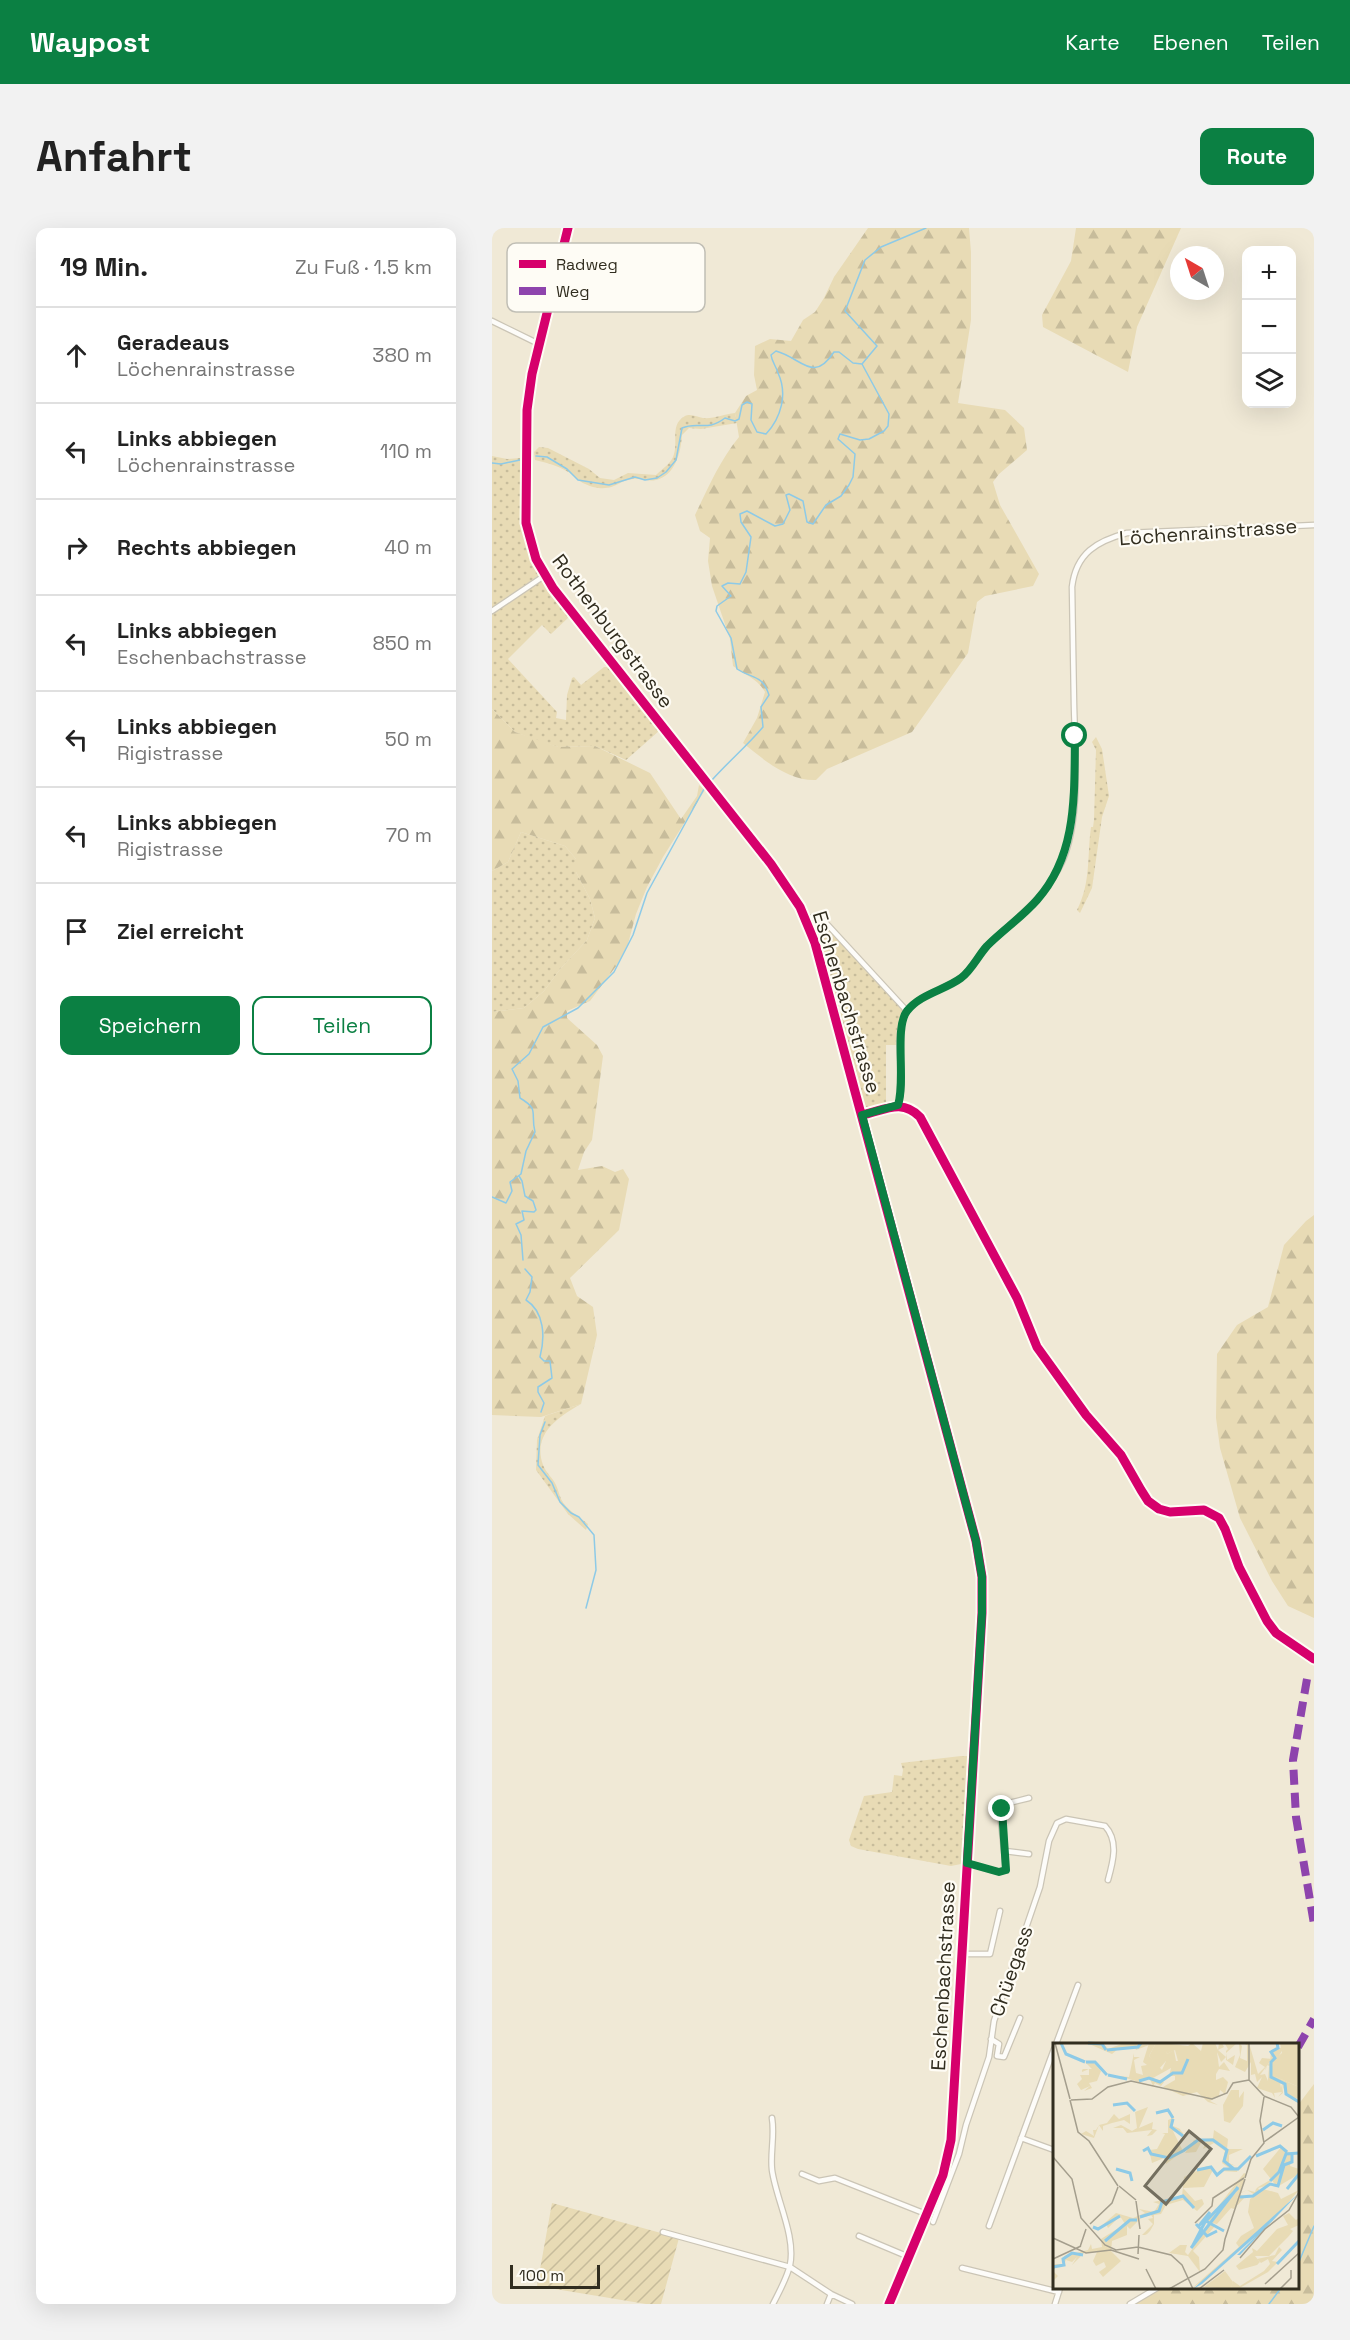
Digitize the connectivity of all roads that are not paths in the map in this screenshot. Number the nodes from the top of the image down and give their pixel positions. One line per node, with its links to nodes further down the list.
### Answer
1 (568, 228): 2 (street, Rothenburgstrasse)
2 (564, 243)
3 (547, 312): 5 (street, Rothenburgstrasse)
4 (492, 321): 5 (street)
5 (539, 344): 7 (street, Rothenburgstrasse)
6 (1314, 525): 11 (street, Löchenrainstrasse)
7 (544, 576): 8 (street); 9 (street, Rothenburgstrasse)
8 (492, 611)
9 (800, 907): 10 (street, Eschenbachstrasse)
10 (806, 919): 11 (street); 12 (street, Eschenbachstrasse)
11 (907, 1011): 12 (street)
12 (862, 1115): 16 (street, Eschenbachstrasse)
13 (1029, 1798): 14 (street)
14 (1005, 1851): 15 (street); 16 (street)
15 (1029, 1854)
16 (967, 1863): 19 (street, Eschenbachstrasse)
17 (1108, 1880): 22 (street, Chüegass)
18 (1000, 1911): 19 (street, Eschenbachstrasse)
19 (962, 1954): 26 (street, Eschenbachstrasse)
20 (1078, 1985): 23 (street)
21 (1020, 2018): 22 (street)
22 (991, 2039): 27 (street, Chüegass)
23 (1056, 2043)
24 (1053, 2052): 28 (street)
25 (772, 2118): 37 (street)
26 (952, 2124): 27 (street); 31 (street, Eschenbachstrasse)
27 (966, 2125): 32 (street, Chüegass)
28 (1021, 2138): 29 (street); 33 (street)
29 (1053, 2150)
30 (802, 2174): 31 (street)
31 (926, 2214): 36 (street, Eschenbachstrasse)
32 (933, 2222)
33 (989, 2226)
34 (663, 2232): 37 (street)
35 (859, 2236): 36 (street)
36 (909, 2257): 46 (street, Eschenbachstrasse)
37 (789, 2267): 42 (street); 43 (street)
38 (962, 2268): 39 (street)
39 (1053, 2289)
40 (1155, 2289): 48 (street)
41 (1059, 2290): 47 (street)
42 (831, 2294): 44 (street); 45 (street)
43 (773, 2304)
44 (827, 2304)
45 (852, 2304)
46 (889, 2304)
47 (1055, 2304)
48 (1130, 2304)

